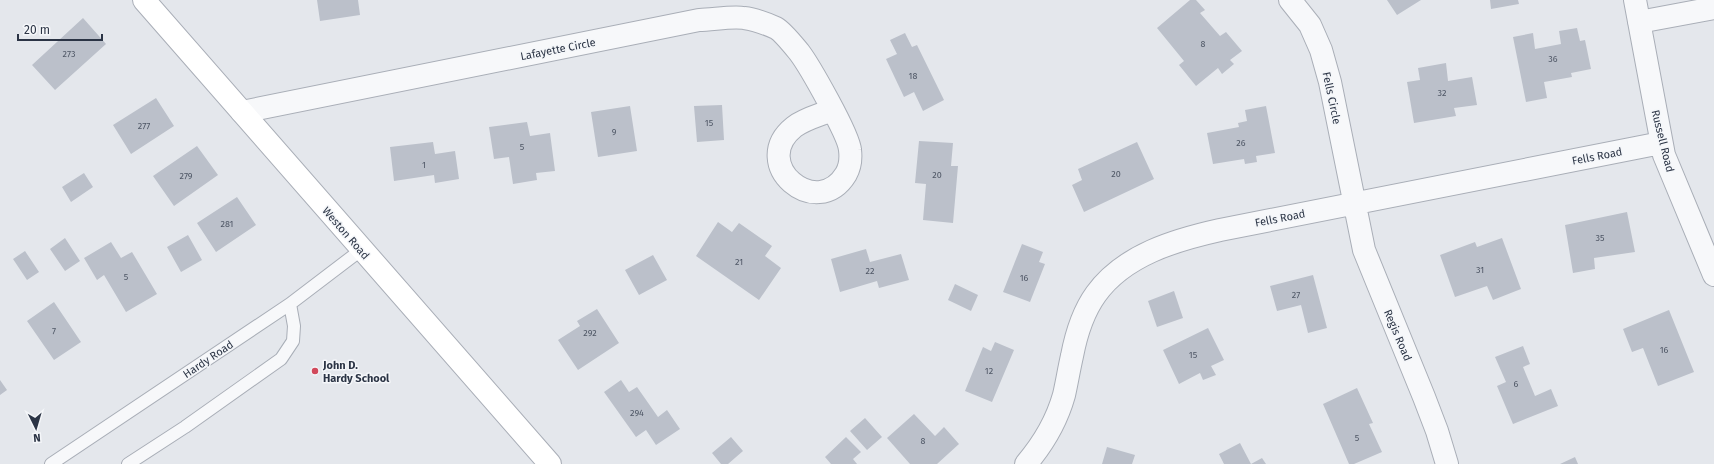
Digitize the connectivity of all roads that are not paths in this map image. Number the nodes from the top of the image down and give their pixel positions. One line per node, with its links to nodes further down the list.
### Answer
1 (144, 0): 7 (main road, Weston Road)
2 (1290, 0): 9 (street, Fells Circle)
3 (1635, 0): 5 (street, Russell Road)
4 (1714, 8): 5 (street)
5 (1639, 22): 8 (street, Russell Road)
6 (832, 110): 7 (street, Lafayette Circle)
7 (242, 112): 10 (main road, Weston Road)
8 (1661, 143): 9 (street, Fells Road); 11 (street, Russell Road)
9 (1353, 204): 16 (street, Fells Road); 17 (street, Regis Road)
10 (361, 250): 12 (lane, Hardy Road); 15 (main road, Weston Road)
11 (1714, 275)
12 (290, 304): 13 (lane, Hardy Road); 14 (lane)
13 (51, 464)
14 (128, 464)
15 (550, 464)
16 (1026, 464)
17 (1447, 464)

